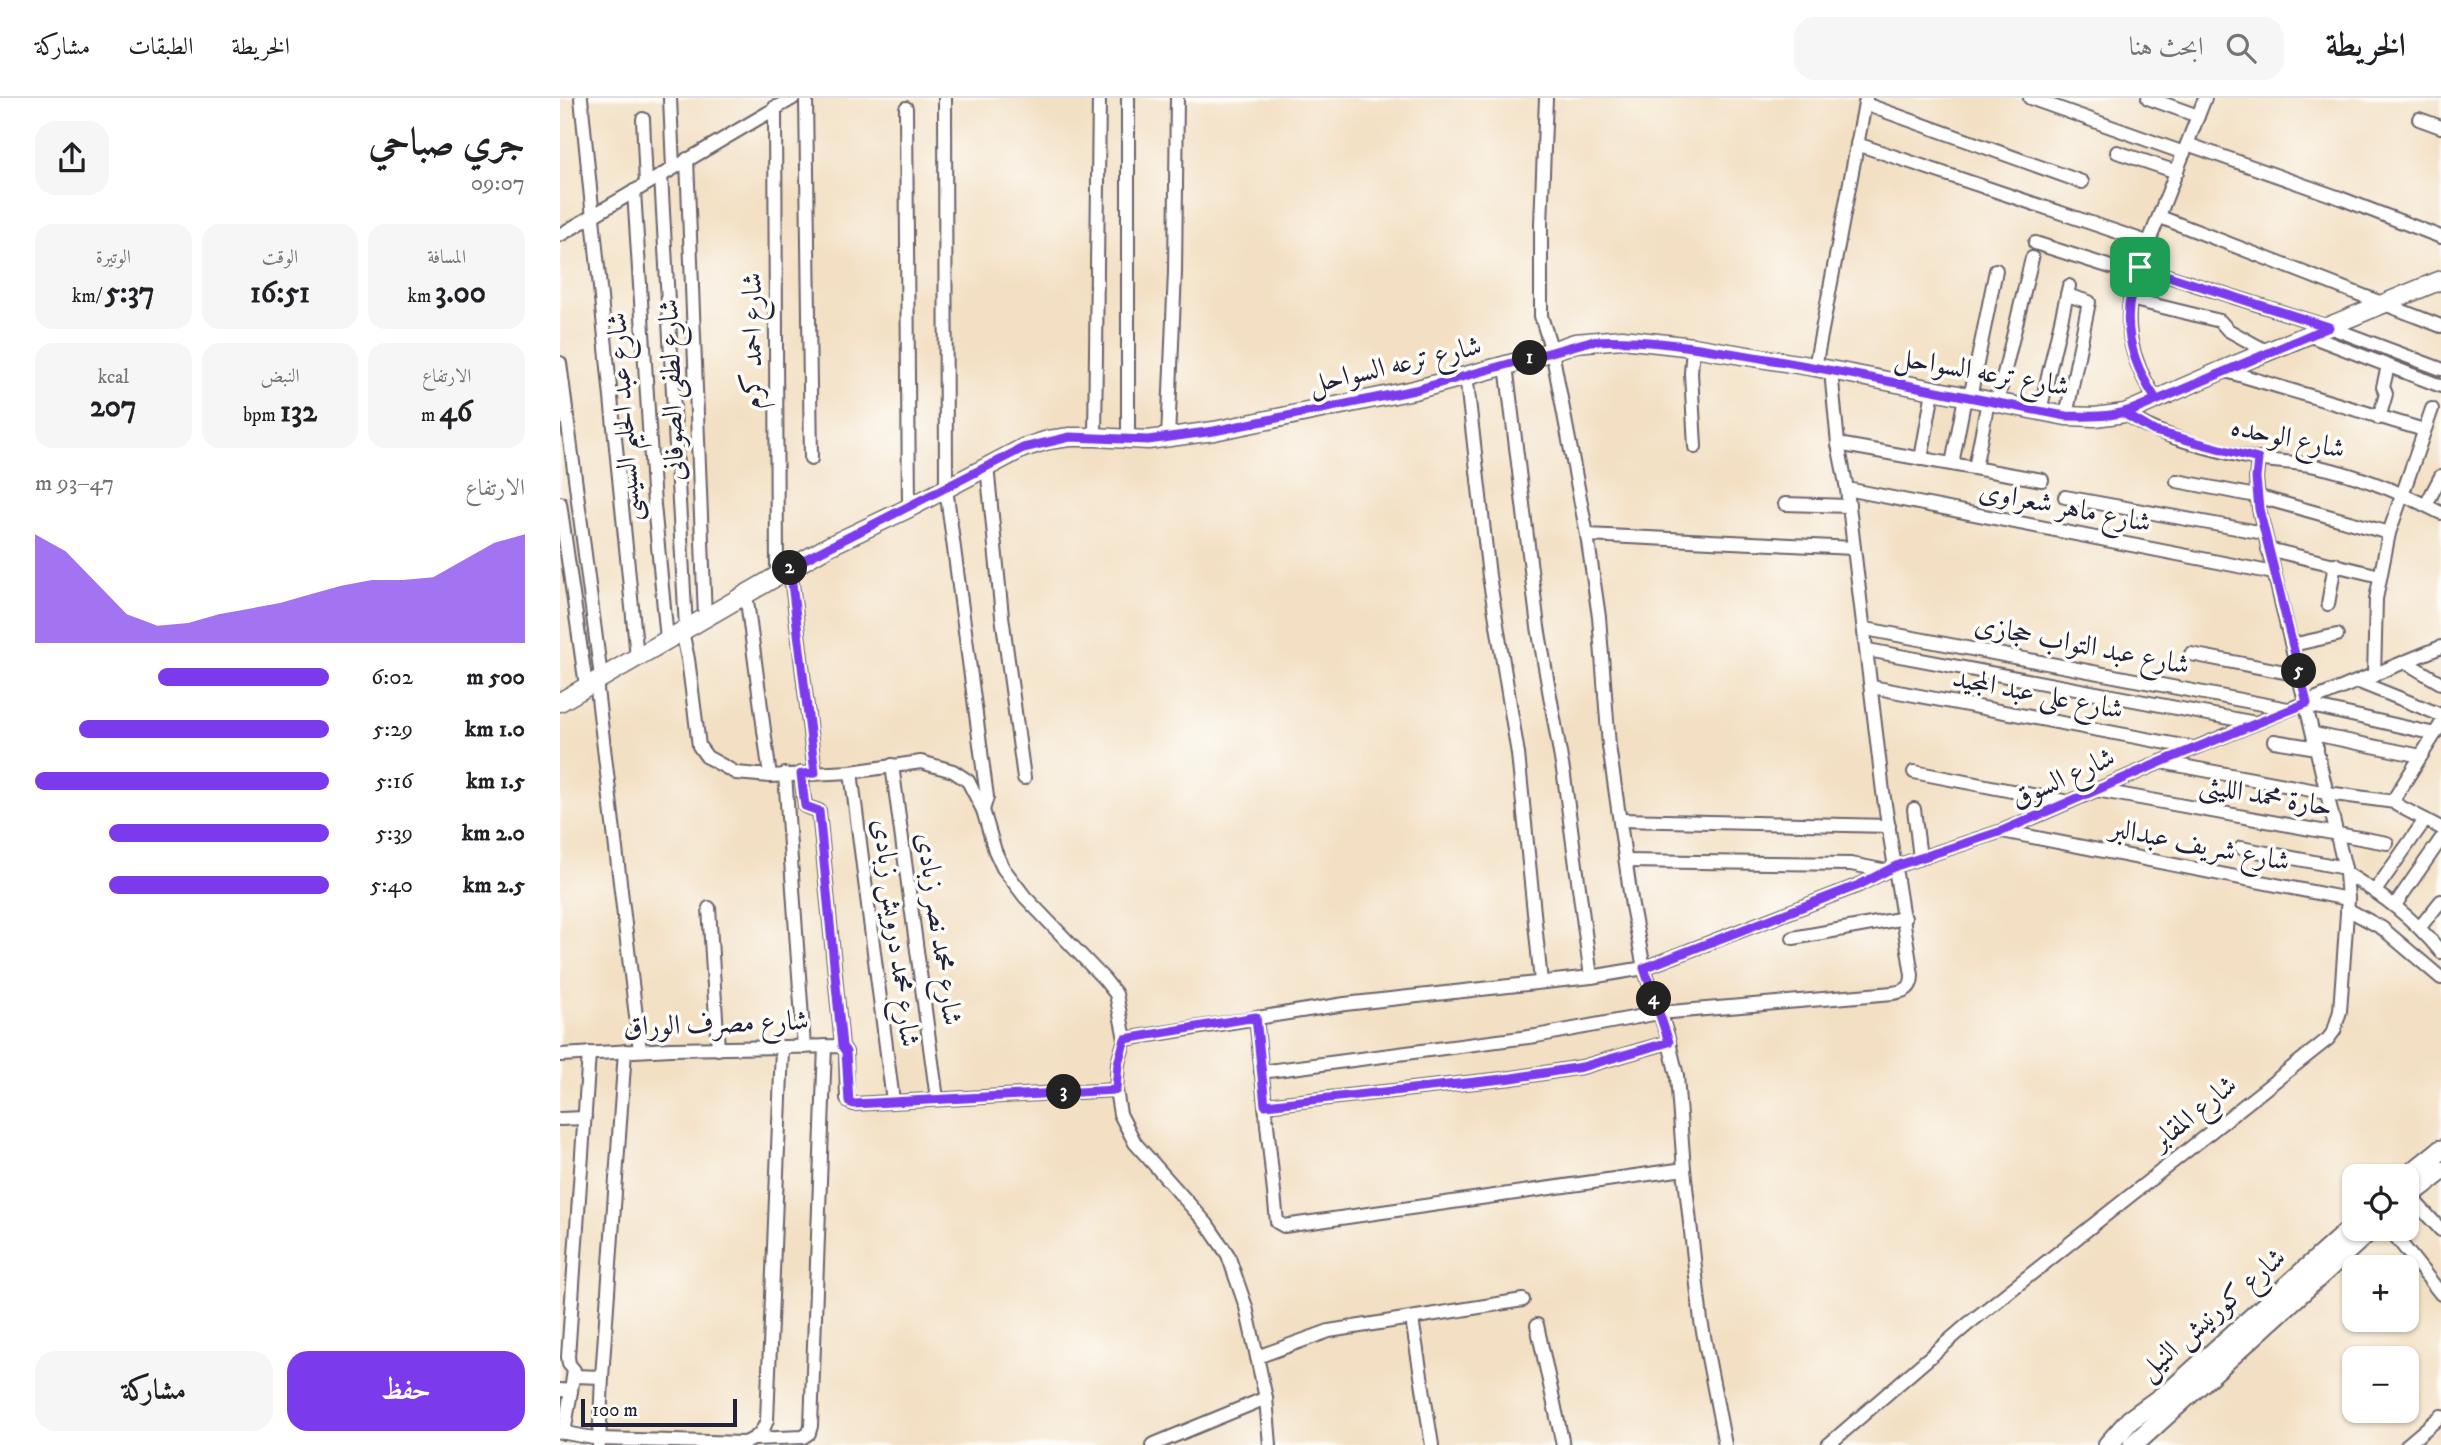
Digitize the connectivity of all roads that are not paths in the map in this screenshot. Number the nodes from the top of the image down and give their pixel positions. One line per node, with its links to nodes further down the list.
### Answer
1 (581, 98): 29 (street)
2 (670, 98): 24 (street)
3 (793, 98): 14 (street)
4 (806, 98): 71 (street)
5 (944, 98): 79 (street)
6 (1099, 98): 65 (street)
7 (1128, 98): 67 (street)
8 (1177, 98): 66 (street)
9 (1546, 98): 45 (street)
10 (2030, 98): 21 (street)
11 (2148, 98): 16 (street)
12 (2205, 98): 16 (street)
13 (1865, 101): 20 (street); 26 (street)
14 (775, 107): 23 (street); 96 (street, شارع احمد كرم)
15 (906, 108): 88 (street)
16 (2198, 116): 21 (street)
17 (643, 119): 27 (street)
18 (2419, 119): 19 (street)
19 (2441, 127)
20 (1857, 144): 34 (street); 50 (street)
21 (2186, 149): 25 (street); 32 (street)
22 (2117, 152): 25 (street)
23 (687, 159): 24 (street); 101 (street, شارع لطفى الصوفانى)
24 (667, 171): 27 (street); 103 (street)
25 (2177, 172): 30 (street)
26 (2082, 182)
27 (646, 184): 28 (street)
28 (634, 191): 29 (street); 103 (street, شارع عبد الحليم السيسى)
29 (593, 215): 31 (street); 109 (street)
30 (2160, 217): 34 (street); 40 (street)
31 (560, 234)
32 (2441, 237)
33 (2035, 243): 37 (street)
34 (2150, 243): 37 (street)
35 (2032, 258): 58 (street)
36 (1996, 270): 56 (street)
37 (2138, 271): 39 (street); 42 (street)
38 (2441, 281): 40 (main road, شارع ترعه السواحل)
39 (2130, 299): 46 (street); 57 (street)
40 (2384, 305): 41 (street); 42 (main road, شارع ترعه السواحل)
41 (2441, 326)
42 (2329, 327): 43 (main road, شارع ترعه السواحل); 51 (street)
43 (2308, 335): 46 (main road, شارع ترعه السواحل); 49 (street)
44 (1693, 347): 45 (main road, شارع ترعه السواحل); 50 (main road, شارع ترعه السواحل); 69 (street)
45 (1552, 351): 48 (main road, شارع ترعه السواحل); 92 (street)
46 (2268, 352): 52 (main road, شارع ترعه السواحل)
47 (560, 363): 113 (street)
48 (1506, 365): 53 (main road, شارع ترعه السواحل); 167 (street)
49 (2388, 366): 54 (street); 63 (street)
50 (1823, 369): 55 (main road, شارع ترعه السواحل); 68 (street)
51 (2441, 369)
52 (2223, 370): 57 (main road, شارع ترعه السواحل); 63 (street)
53 (1466, 374): 66 (main road, شارع ترعه السواحل); 168 (street)
54 (2441, 386)
55 (1933, 391): 56 (main road, شارع ترعه السواحل); 70 (street)
56 (1967, 397): 58 (main road, شارع ترعه السواحل); 73 (street)
57 (2156, 399): 61 (main road, شارع ترعه السواحل)
58 (1993, 402): 60 (main road, شارع ترعه السواحل); 75 (street)
59 (2432, 409): 64 (street)
60 (2040, 411): 62 (main road, شارع ترعه السواحل); 62 (street)
61 (2125, 414): 62 (main road, شارع ترعه السواحل); 72 (street, شارع الوحده)
62 (2066, 416)
63 (2379, 418): 64 (street)
64 (2424, 430): 81 (street)
65 (1095, 437): 67 (main road, شارع ترعه السواحل); 74 (main road, شارع ترعه السواحل)
66 (1168, 439): 67 (main road, شارع ترعه السواحل)
67 (1128, 440)
68 (1838, 444): 70 (street); 80 (street)
69 (1695, 447)
70 (1921, 458): 73 (street)
71 (811, 459)
72 (2258, 459): 81 (street, شارع الوحده); 82 (street, شارع المقابر)
73 (1952, 464): 75 (street)
74 (987, 466): 79 (main road, شارع ترعه السواحل); 136 (street)
75 (1975, 468): 77 (street)
76 (2441, 476): 86 (street)
77 (2042, 480)
78 (2177, 481): 82 (street)
79 (946, 488): 88 (main road, شارع ترعه السواحل); 142 (street)
80 (1847, 489): 87 (street); 97 (street, شارع ماهر شعراوى)
81 (2401, 495): 86 (street, شارع الوحده); 91 (street)
82 (2256, 496): 90 (street, شارع المقابر); 91 (street)
83 (2066, 497): 90 (street)
84 (560, 503): 113 (street)
85 (1785, 504): 87 (street)
86 (2426, 505): 89 (street, شارع الوحده)
87 (1849, 506): 93 (street)
88 (909, 508): 96 (main road, شارع ترعه السواحل)
89 (2441, 513)
90 (2264, 533): 94 (street, شارع المقابر)
91 (2389, 533): 98 (street)
92 (1587, 536): 93 (street); 143 (street)
93 (1854, 548): 102 (street)
94 (2268, 549): 95 (street); 97 (street, شارع المقابر)
95 (2335, 564): 98 (street); 100 (street)
96 (784, 571): 99 (main road, شارع ترعه السواحل); 132 (street, شارع احمد كرم)
97 (2274, 573): 105 (street, شارع المقابر)
98 (2380, 576): 112 (street)
99 (746, 593): 101 (main road, شارع ترعه السواحل); 135 (street)
100 (2328, 604)
101 (705, 618): 103 (main road, شارع ترعه السواحل)
102 (1866, 629): 107 (street); 119 (street, شارع عبد التواب حجازى)
103 (678, 633): 109 (main road, شارع ترعه السواحل); 135 (street)
104 (2337, 635): 105 (street)
105 (2292, 645): 111 (street, شارع المقابر)
106 (2441, 647): 110 (street, شارع السوق)
107 (1868, 650): 116 (street); 121 (street)
108 (2191, 654): 111 (street)
109 (637, 657): 113 (main road, شارع ترعه السواحل)
110 (2404, 662): 112 (street, شارع السوق); 115 (street)
111 (2300, 676): 118 (street, شارع المقابر)
112 (2374, 676): 114 (street, شارع السوق)
113 (595, 682): 117 (main road, شارع ترعه السواحل); 178 (street)
114 (2359, 682): 118 (street, شارع السوق); 120 (street)
115 (2441, 682)
116 (1872, 687): 125 (street, شارع على عبد المجيد); 145 (street)
117 (560, 702)
118 (2307, 704): 119 (street, شارع السوق); 122 (street, شارع المقابر); 123 (street)
119 (2290, 710): 121 (street, شارع السوق)
120 (2441, 715)
121 (2257, 723): 125 (street, شارع السوق)
122 (2314, 734): 126 (street, شارع المقابر); 127 (street)
123 (2437, 734): 127 (street)
124 (2274, 741): 126 (street)
125 (2194, 748): 128 (street, شارع السوق)
126 (2317, 748): 138 (street, شارع المقابر)
127 (2421, 756): 139 (street)
128 (2161, 762): 137 (street, شارع السوق); 138 (street)
129 (892, 765): 130 (street); 142 (street); 184 (street, شارع محمد نصر زبادى)
130 (850, 772): 132 (street); 185 (street, شارع محمد درويش زبادى)
131 (1914, 772): 140 (street)
132 (815, 773): 134 (street)
133 (785, 774): 134 (street); 135 (street); 175 (street)
134 (801, 774): 174 (street)
135 (770, 776)
136 (1024, 778)
137 (2096, 790): 140 (street, شارع السوق); 148 (street, حارة محمد الليثى)
138 (2328, 793): 139 (street); 148 (street, شارع المقابر)
139 (2395, 797): 144 (street)
140 (2070, 803): 147 (street, شارع السوق)
141 (1914, 809): 152 (street)
142 (983, 810): 171 (street)
143 (1620, 820): 145 (street); 153 (street)
144 (2425, 820): 146 (street); 156 (street)
145 (1889, 826): 154 (street)
146 (2441, 828)
147 (2002, 831): 152 (street, شارع السوق); 158 (street, شارع شريف عبدالبر)
148 (2337, 834): 150 (street, حارة محمد الليثى); 155 (street, شارع المقابر)
149 (2441, 839): 159 (street)
150 (2387, 843)
151 (2241, 848): 155 (street)
152 (1920, 858): 154 (street, شارع السوق)
153 (1626, 861): 154 (street); 165 (street)
154 (1891, 869): 161 (street); 165 (street, شارع السوق)
155 (2345, 871): 156 (street); 158 (street, شارع المقابر)
156 (2375, 891): 159 (street)
157 (2441, 901): 162 (street)
158 (2348, 904): 166 (street, شارع شريف عبدالبر); 219 (street, شارع المقابر)
159 (2395, 905): 162 (street)
160 (709, 908): 176 (street)
161 (1905, 918): 163 (street); 169 (street)
162 (2420, 927): 164 (street)
163 (1793, 938)
164 (2441, 952)
165 (1644, 968): 167 (street, شارع السوق); 169 (street)
166 (2439, 973)
167 (1591, 977): 168 (street, شارع السوق)
168 (1542, 982): 170 (street, شارع السوق)
169 (1659, 1013): 172 (street); 182 (street)
170 (1256, 1017): 171 (street, شارع السوق); 182 (street)
171 (1125, 1039): 183 (street)
172 (1669, 1042): 186 (street); 190 (street)
173 (825, 1046): 174 (street, شارع مصرف الوراق); 175 (street, شارع مصرف الوراق); 211 (street)
174 (842, 1046): 185 (street, شارع مصرف الوراق)
175 (804, 1047): 177 (street, شارع مصرف الوراق)
176 (719, 1048): 177 (street, شارع مصرف الوراق); 178 (street, شارع مصرف الوراق)
177 (782, 1049): 211 (street)
178 (640, 1050): 179 (street, شارع مصرف الوراق)
179 (625, 1051): 180 (street, شارع مصرف الوراق); 206 (street)
180 (589, 1053): 181 (street, شارع مصرف الوراق); 187 (street)
181 (560, 1055)
182 (1261, 1072): 186 (street)
183 (1116, 1090): 184 (street, شارع مصرف الوراق); 204 (street)
184 (937, 1099): 185 (street, شارع مصرف الوراق)
185 (893, 1101)
186 (1265, 1105): 190 (street)
187 (585, 1118): 188 (street); 201 (street)
188 (560, 1119)
189 (2441, 1150): 192 (main road)
190 (1684, 1169): 218 (street)
191 (2441, 1171): 193 (main road)
192 (2419, 1177)
193 (2419, 1184)
194 (2419, 1205): 195 (street)
195 (2441, 1230)
196 (2342, 1237): 213 (main road, شارع كورنيش النيل)
197 (2357, 1241): 213 (main road, شارع كورنيش النيل)
198 (2399, 1241): 199 (street)
199 (2441, 1294)
200 (1523, 1300): 202 (street)
201 (566, 1304): 205 (street)
202 (1412, 1319): 204 (street); 216 (street)
203 (1537, 1325): 217 (street)
204 (1257, 1357): 208 (street)
205 (574, 1376): 206 (street); 207 (street)
206 (602, 1377): 212 (street)
207 (565, 1391): 210 (street)
208 (1266, 1398): 214 (street); 215 (street)
209 (2441, 1416): 220 (street)
210 (562, 1433): 212 (street)
211 (754, 1439): 212 (street)
212 (599, 1442)
213 (2122, 1442)
214 (1152, 1445)
215 (1269, 1445)
216 (1432, 1445)
217 (1563, 1445)
218 (1725, 1445)
219 (1828, 1445)
220 (2407, 1445)

